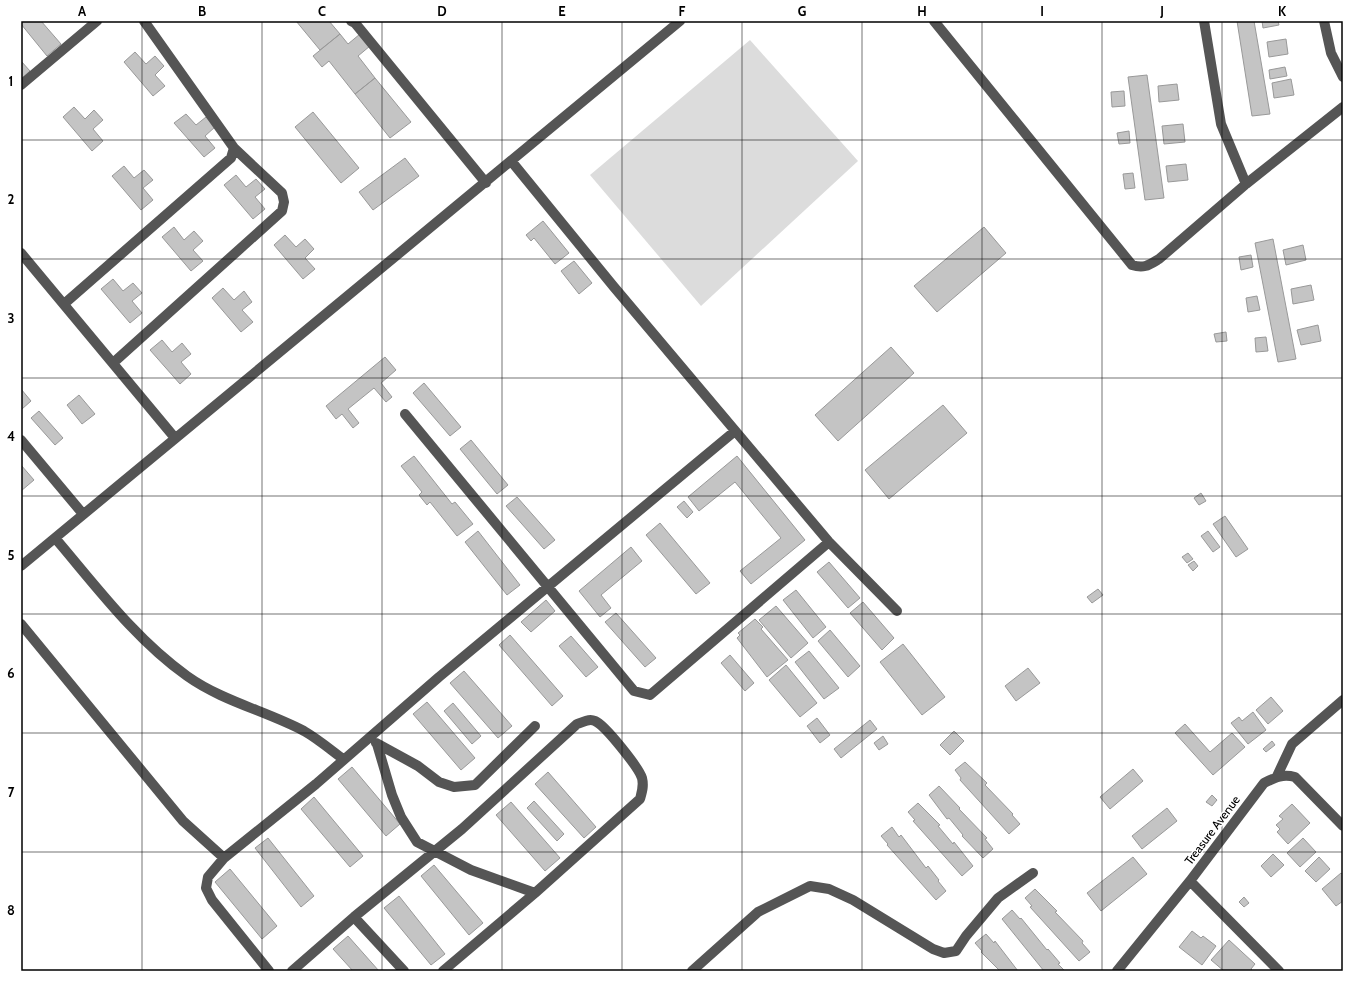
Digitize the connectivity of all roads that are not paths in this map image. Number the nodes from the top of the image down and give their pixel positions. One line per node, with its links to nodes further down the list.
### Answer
1 (98, 21): 9 (street)
2 (144, 21): 11 (street)
3 (351, 21): 13 (street)
4 (680, 21): 12 (street)
5 (934, 21): 14 (street)
6 (1204, 21): 14 (street)
7 (1324, 21): 8 (street)
8 (1343, 77)
9 (21, 85)
10 (1343, 107): 14 (street)
11 (234, 148): 16 (street); 17 (street)
12 (512, 162): 13 (street); 19 (street)
13 (486, 183): 20 (street)
14 (1246, 184)
15 (21, 253): 16 (street)
16 (64, 304): 17 (street)
17 (113, 363): 20 (street)
18 (405, 414): 26 (street)
19 (735, 432): 24 (street); 26 (street)
20 (175, 438): 22 (street)
21 (21, 440): 22 (street)
22 (83, 514): 23 (street)
23 (55, 538): 25 (street); 33 (street)
24 (829, 542): 26 (street); 27 (street)
25 (21, 566)
26 (548, 588): 31 (street)
27 (897, 611)
28 (21, 624): 37 (street)
29 (1343, 700): 34 (street)
30 (535, 726): 32 (street)
31 (368, 739): 32 (street); 33 (street)
32 (377, 744): 36 (street)
33 (343, 760): 37 (street)
34 (1277, 776): 35 (street); 39 (street, Treasure Avenue)
35 (1343, 826)
36 (434, 852): 40 (street); 40 (street); 41 (street)
37 (224, 858): 42 (street)
38 (1034, 873): 46 (street)
39 (1190, 881): 47 (street, Treasure Avenue); 48 (street)
40 (534, 893): 45 (street)
41 (354, 917): 43 (street); 44 (street)
42 (269, 971)
43 (292, 971)
44 (404, 971)
45 (443, 971)
46 (692, 971)
47 (1117, 971)
48 (1279, 971)

